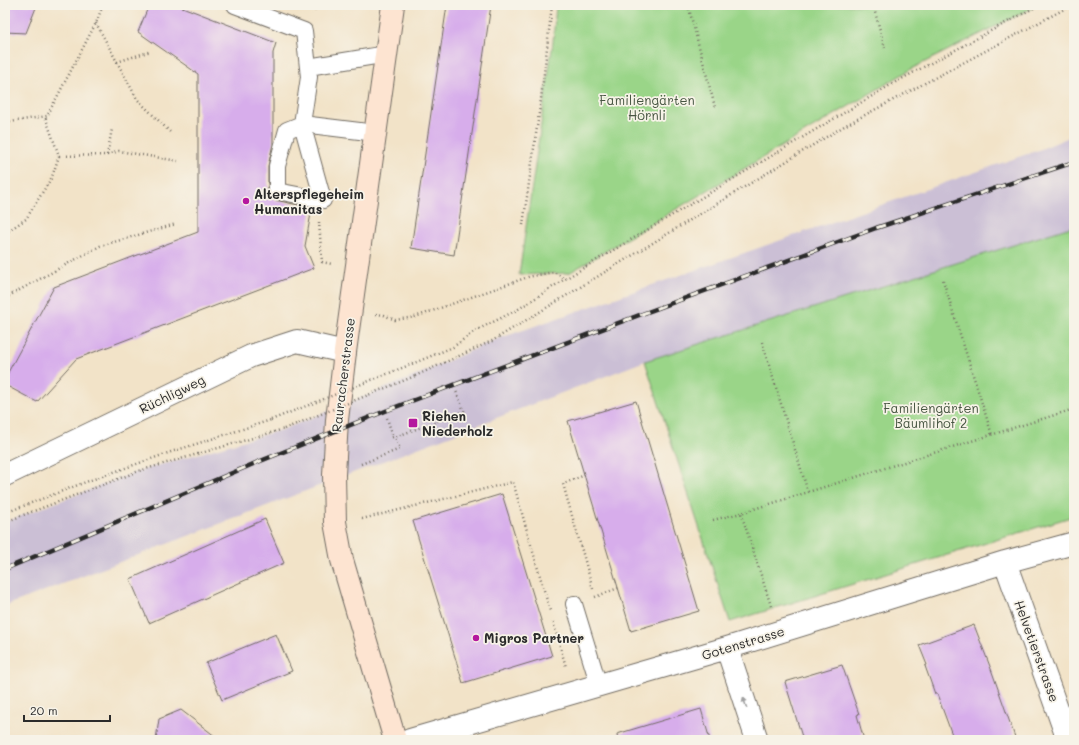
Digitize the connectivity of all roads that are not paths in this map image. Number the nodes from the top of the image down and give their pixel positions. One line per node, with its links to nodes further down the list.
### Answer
1 (235, 5): 4 (lane)
2 (394, 5): 3 (street, Rauracherstrasse)
3 (387, 54): 4 (lane); 6 (street, Rauracherstrasse)
4 (308, 68): 5 (lane)
5 (302, 124): 5 (lane); 6 (lane)
6 (376, 133): 7 (street, Rauracherstrasse)
7 (345, 352): 8 (street, Rüchligweg); 14 (street, Rauracherstrasse)
8 (5, 475)
9 (1074, 543): 10 (street, Gotenstrasse)
10 (1005, 562): 12 (street, Gotenstrasse); 17 (street, Helvetierstrasse)
11 (574, 604): 13 (lane)
12 (727, 648): 13 (street, Gotenstrasse); 16 (street, one-way to 12)
13 (600, 686): 15 (street, Gotenstrasse)
14 (395, 740)
15 (410, 740)
16 (757, 740)
17 (1068, 740)

